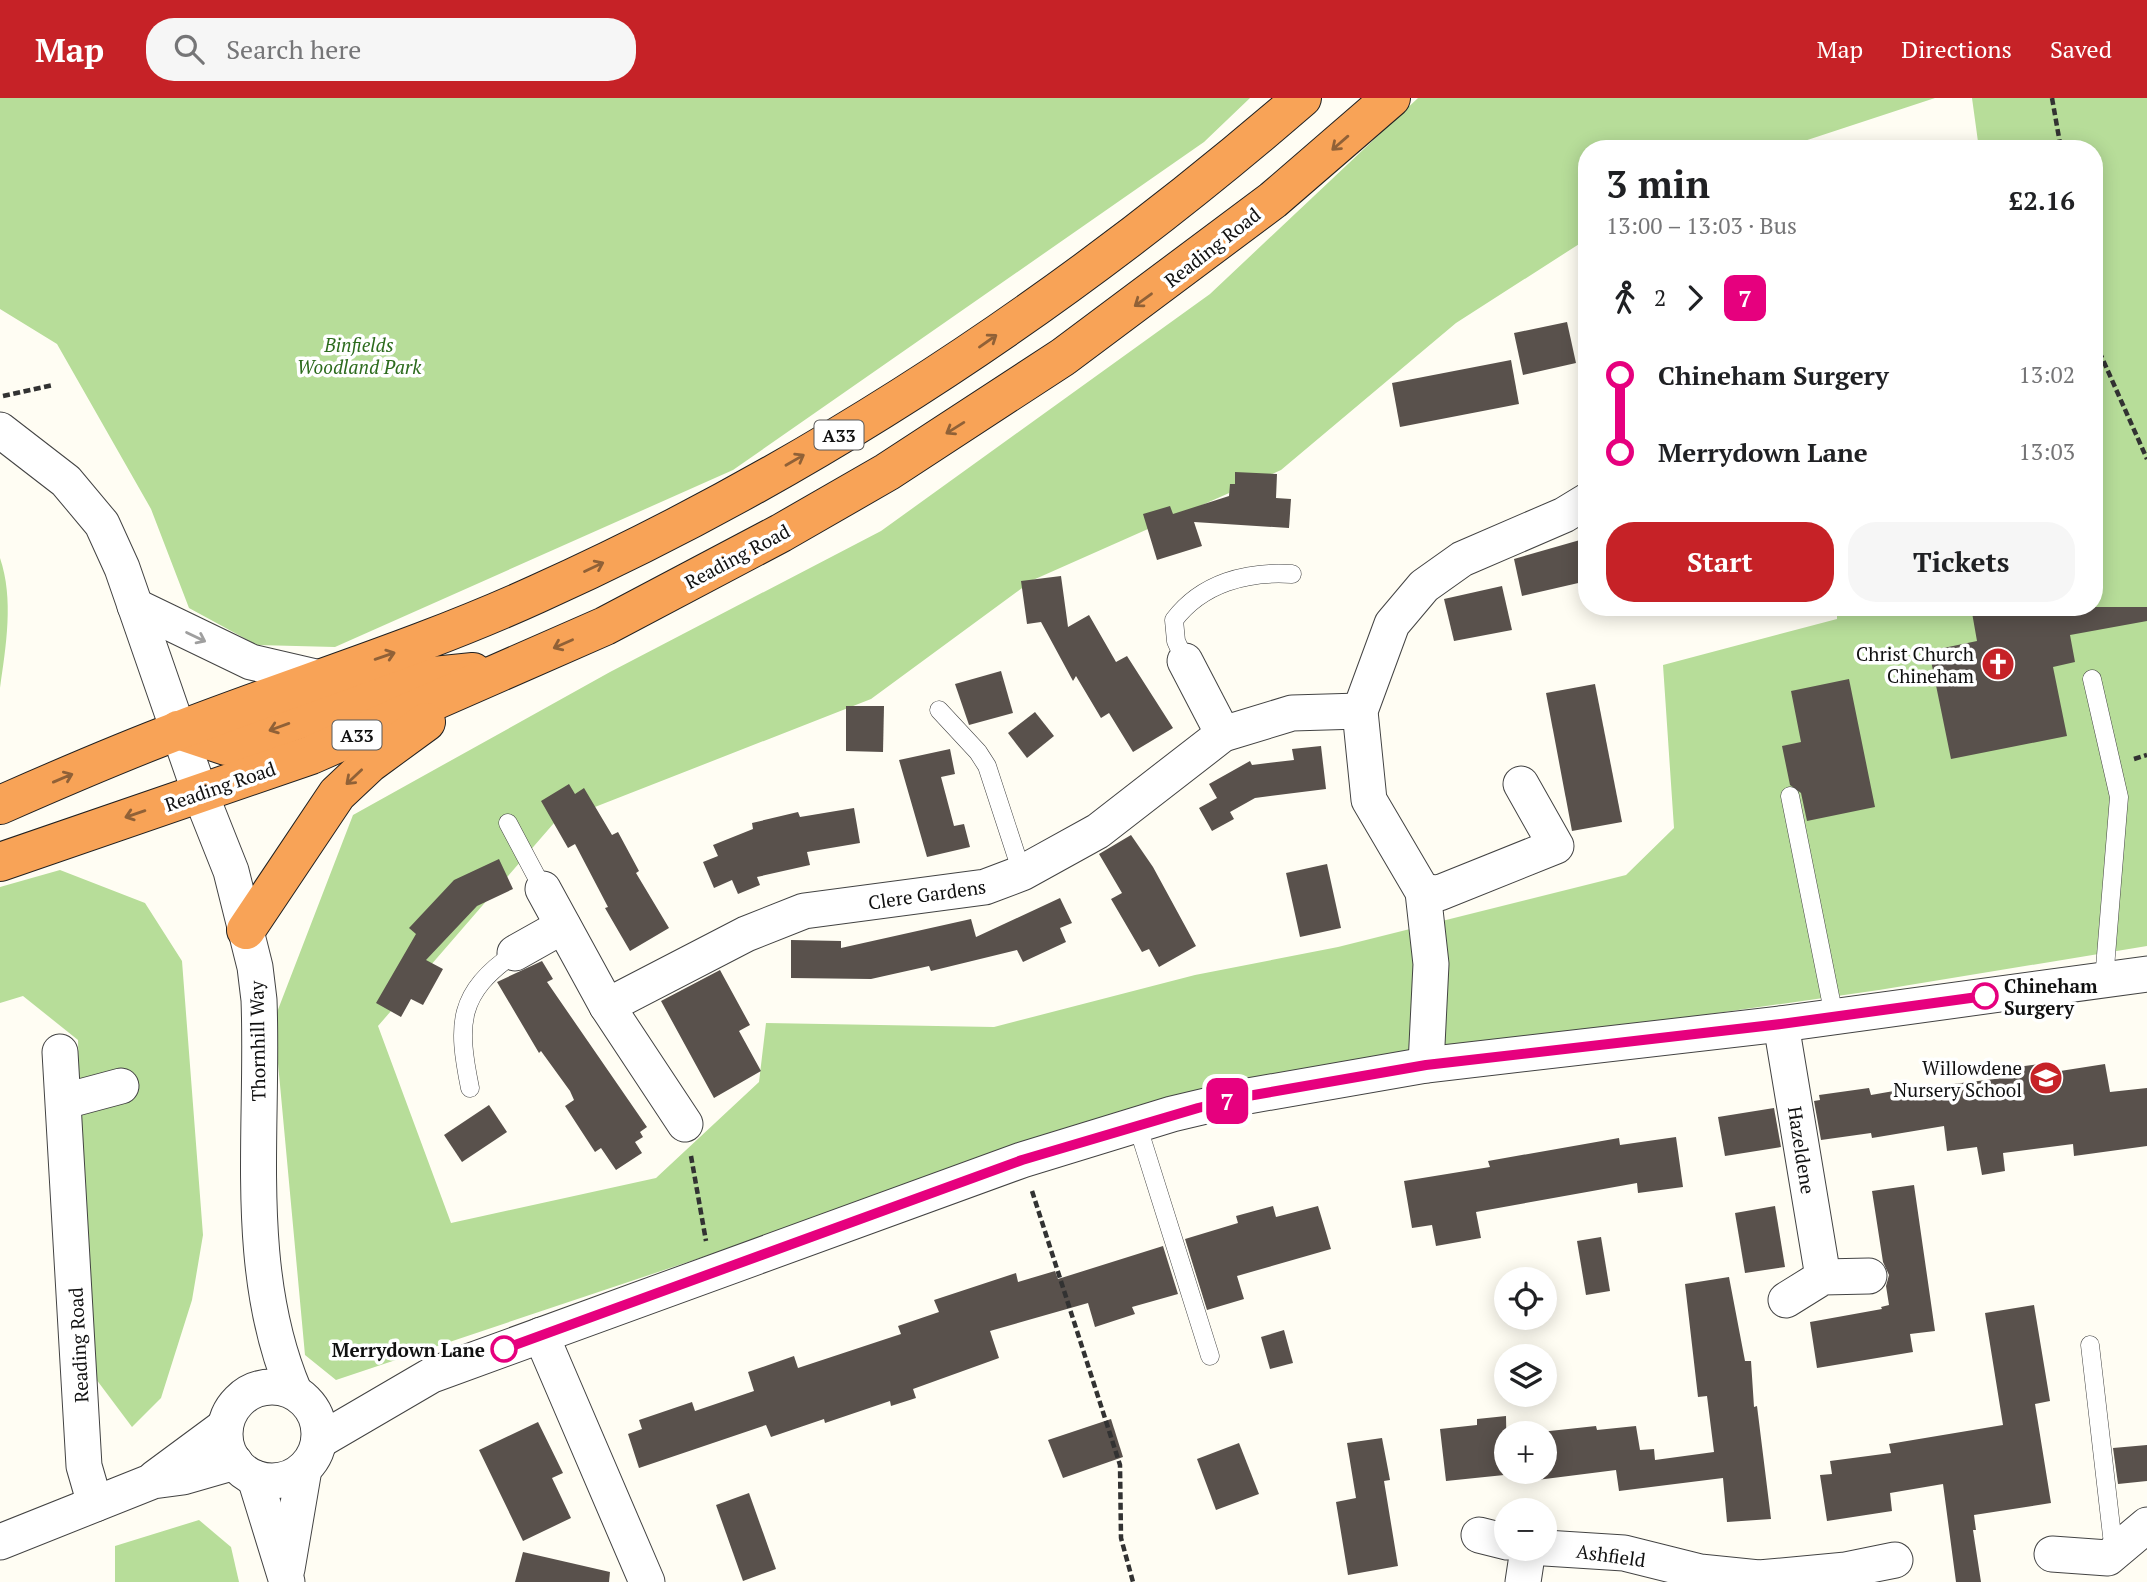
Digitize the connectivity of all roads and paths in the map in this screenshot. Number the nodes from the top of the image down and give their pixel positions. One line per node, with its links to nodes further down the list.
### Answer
1 (1302, 98): 15 (highway, A33, one-way to 1)
2 (1391, 98): 14 (highway, Reading Road / A33, one-way to 14)
3 (2052, 98): 4 (path)
4 (2059, 140)
5 (2103, 360): 9 (path)
6 (53, 384): 7 (path)
7 (0, 397)
8 (0, 430): 12 (street, Thornhill Way)
9 (2147, 459)
10 (1578, 506): 18 (street)
11 (1293, 574): 13 (lane)
12 (135, 606): 15 (street, one-way to 15); 19 (street, Thornhill Way)
13 (1185, 661): 20 (street)
14 (510, 668): 19 (highway, one-way to 19); 22 (highway, Reading Road / A33); 31 (highway, one-way to 31)
15 (320, 678): 19 (highway, A33)
16 (2092, 679): 34 (lane)
17 (939, 710): 27 (lane)
18 (1360, 710): 20 (street, Clere Gardens); 29 (street)
19 (178, 730): 22 (street, Thornhill Way); 24 (highway, A33, one-way to 19)
20 (1223, 734): 27 (street, Clere Gardens)
21 (1521, 784): 29 (street)
22 (200, 793): 26 (highway, Reading Road / A33, one-way to 26); 31 (street, Thornhill Way)
23 (1790, 796): 36 (lane)
24 (0, 805)
25 (508, 823): 28 (lane)
26 (0, 862)
27 (1022, 873): 35 (street, Clere Gardens)
28 (543, 889): 30 (street)
29 (1423, 892): 39 (street)
30 (563, 926): 32 (street); 35 (street)
31 (246, 930): 50 (street, Thornhill Way)
32 (515, 953): 41 (lane)
33 (2147, 974): 34 (street)
34 (2104, 980): 36 (street)
35 (607, 1006): 43 (street)
36 (1834, 1016): 37 (street)
37 (1781, 1024): 39 (street); 48 (street, Hazeldene)
38 (60, 1052): 42 (street, Reading Road)
39 (1426, 1065): 44 (street)
40 (121, 1086): 42 (street)
41 (470, 1088)
42 (65, 1101): 58 (street, Reading Road)
43 (685, 1124): 46 (path)
44 (1138, 1124): 45 (street); 53 (lane)
45 (1022, 1160): 46 (street); 69 (path)
46 (719, 1271): 51 (street)
47 (1869, 1276): 48 (street)
48 (1823, 1277): 49 (street)
49 (1786, 1300)
50 (272, 1323): 54 (street, Thornhill Way); 55 (street, Thornhill Way)
51 (541, 1335): 55 (street); 68 (street)
52 (2090, 1345): 65 (lane)
53 (1210, 1356)
54 (230, 1415): 55 (street); 56 (street); 57 (street)
55 (307, 1427): 56 (street); 66 (street)
56 (245, 1470): 57 (street); 66 (street)
57 (153, 1480): 58 (street)
58 (95, 1504): 60 (street)
59 (2147, 1525): 65 (street)
60 (0, 1542)
61 (1557, 1549): 67 (street, Ashfield)
62 (2052, 1554): 65 (street)
63 (1895, 1560): 67 (street, Ashfield)
64 (1526, 1561): 70 (street)
65 (2111, 1564)
66 (286, 1579)
67 (1759, 1580)
68 (647, 1582)
69 (1133, 1582)
70 (1523, 1582)

